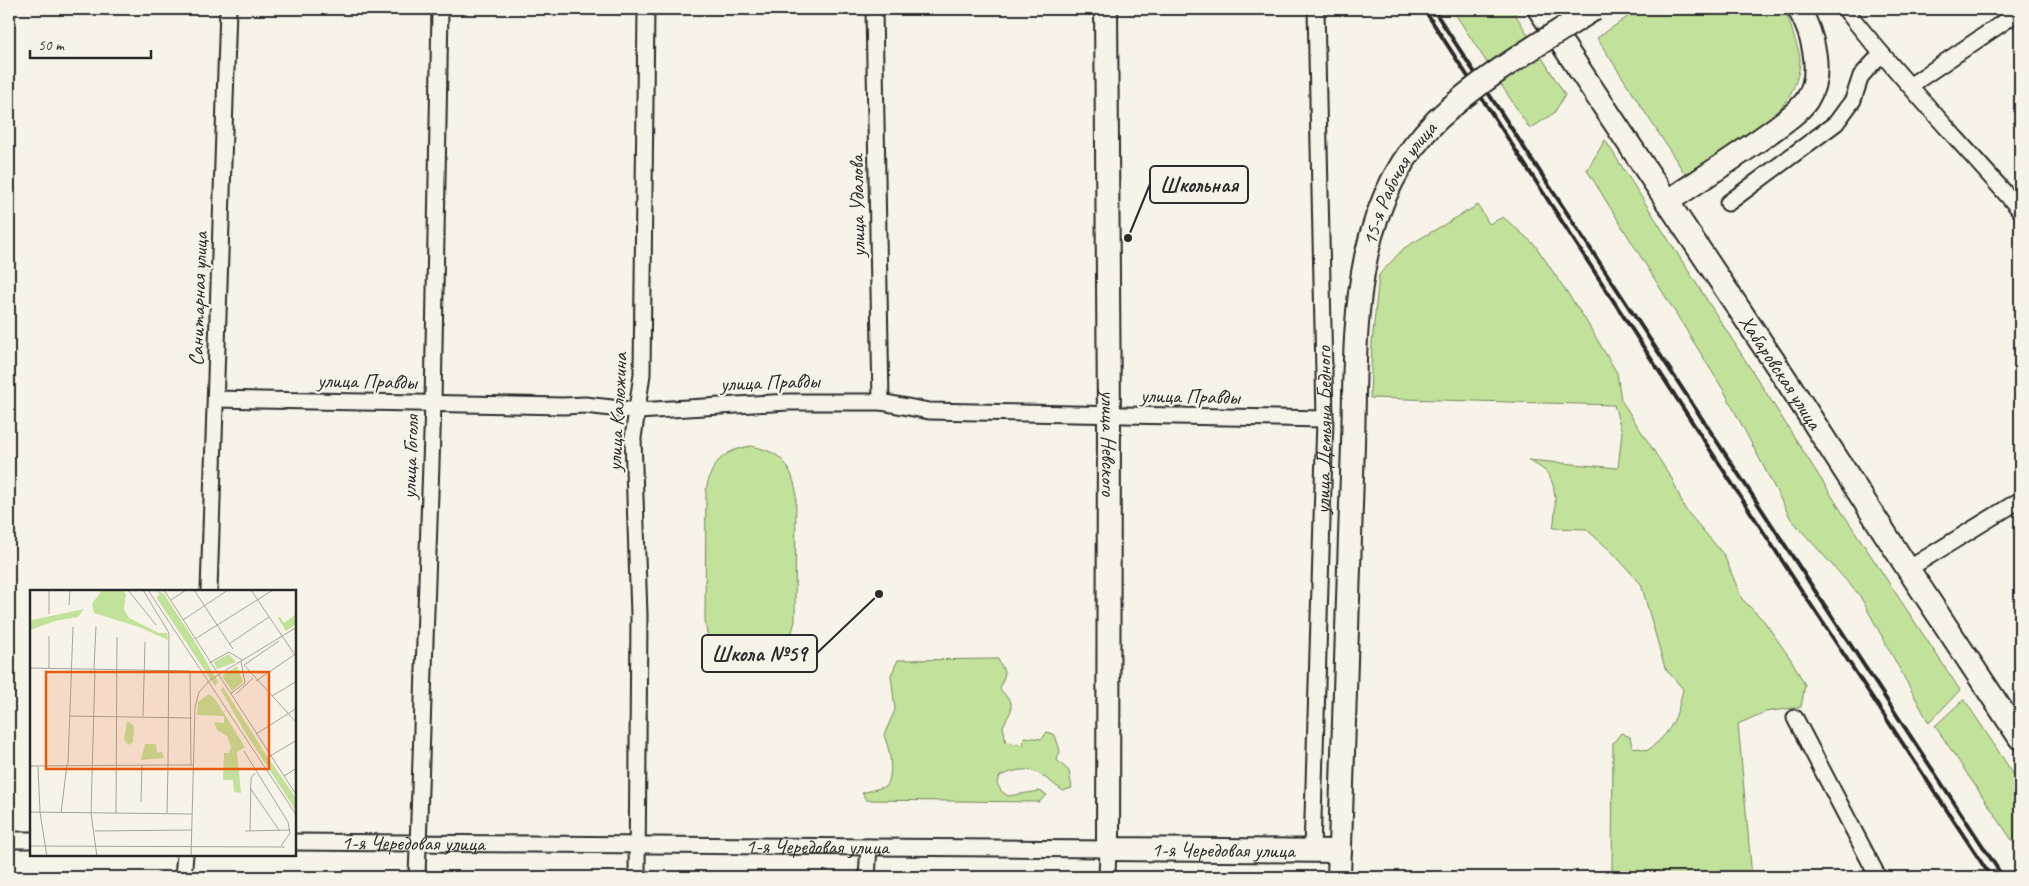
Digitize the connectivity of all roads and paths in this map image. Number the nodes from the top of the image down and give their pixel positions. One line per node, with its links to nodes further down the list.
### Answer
1 (228, 9): 17 (street, Санитарная улица)
2 (440, 9): 19 (street, улица Гоголя)
3 (646, 9): 20 (street, улица Калюжина)
4 (874, 9): 18 (street, улица Удалова)
5 (1106, 9): 21 (main road, улица Невского)
6 (1316, 9): 22 (street, улица Демьяна Бедного)
7 (1539, 9): 14 (main road, Хабаровская улица)
8 (1594, 9): 23 (main road, 15-я Рабочая улица, bridge)
9 (1799, 9): 14 (main road)
10 (1845, 9): 12 (street)
11 (2020, 10): 13 (street)
12 (1881, 54): 13 (street); 15 (street)
13 (1911, 85): 16 (street)
14 (1667, 202): 25 (main road, Хабаровская улица)
15 (1728, 203)
16 (2020, 210)
17 (216, 399): 19 (street, улица Правды); 26 (street, Санитарная улица)
18 (881, 402): 20 (street, улица Правды); 21 (street, улица Правды)
19 (433, 404): 20 (street, улица Правды); 32 (street, улица Гоголя)
20 (638, 411): 33 (street, улица Калюжина)
21 (1109, 416): 22 (street, улица Правды); 35 (main road, улица Невского)
22 (1325, 419): 36 (street, улица Демьяна Бедного)
23 (1352, 444): 37 (main road, улица Демьяна Бедного)
24 (2020, 500): 25 (street)
25 (1908, 569): 28 (main road, Хабаровская улица)
26 (209, 590)
27 (1795, 718): 45 (street)
28 (2020, 738)
29 (9, 840): 30 (street)
30 (30, 840)
31 (296, 842): 32 (street, 1-я Чередовая улица)
32 (418, 843): 33 (street, 1-я Чередовая улица); 40 (street, улица Гоголя)
33 (637, 845): 34 (street, 1-я Чередовая улица); 41 (street, улица Калюжина)
34 (869, 847): 35 (street, 1-я Чередовая улица); 42 (street)
35 (1108, 849): 36 (main road, 1-я Чередовая улица); 43 (street, улица Невского)
36 (1312, 851): 37 (main road, 1-я Чередовая улица)
37 (1340, 851): 44 (main road, улица Демьяна Бедного)
38 (185, 856): 39 (street)
39 (183, 877)
40 (417, 877)
41 (637, 877)
42 (867, 877)
43 (1107, 877)
44 (1339, 877)
45 (1878, 877)

